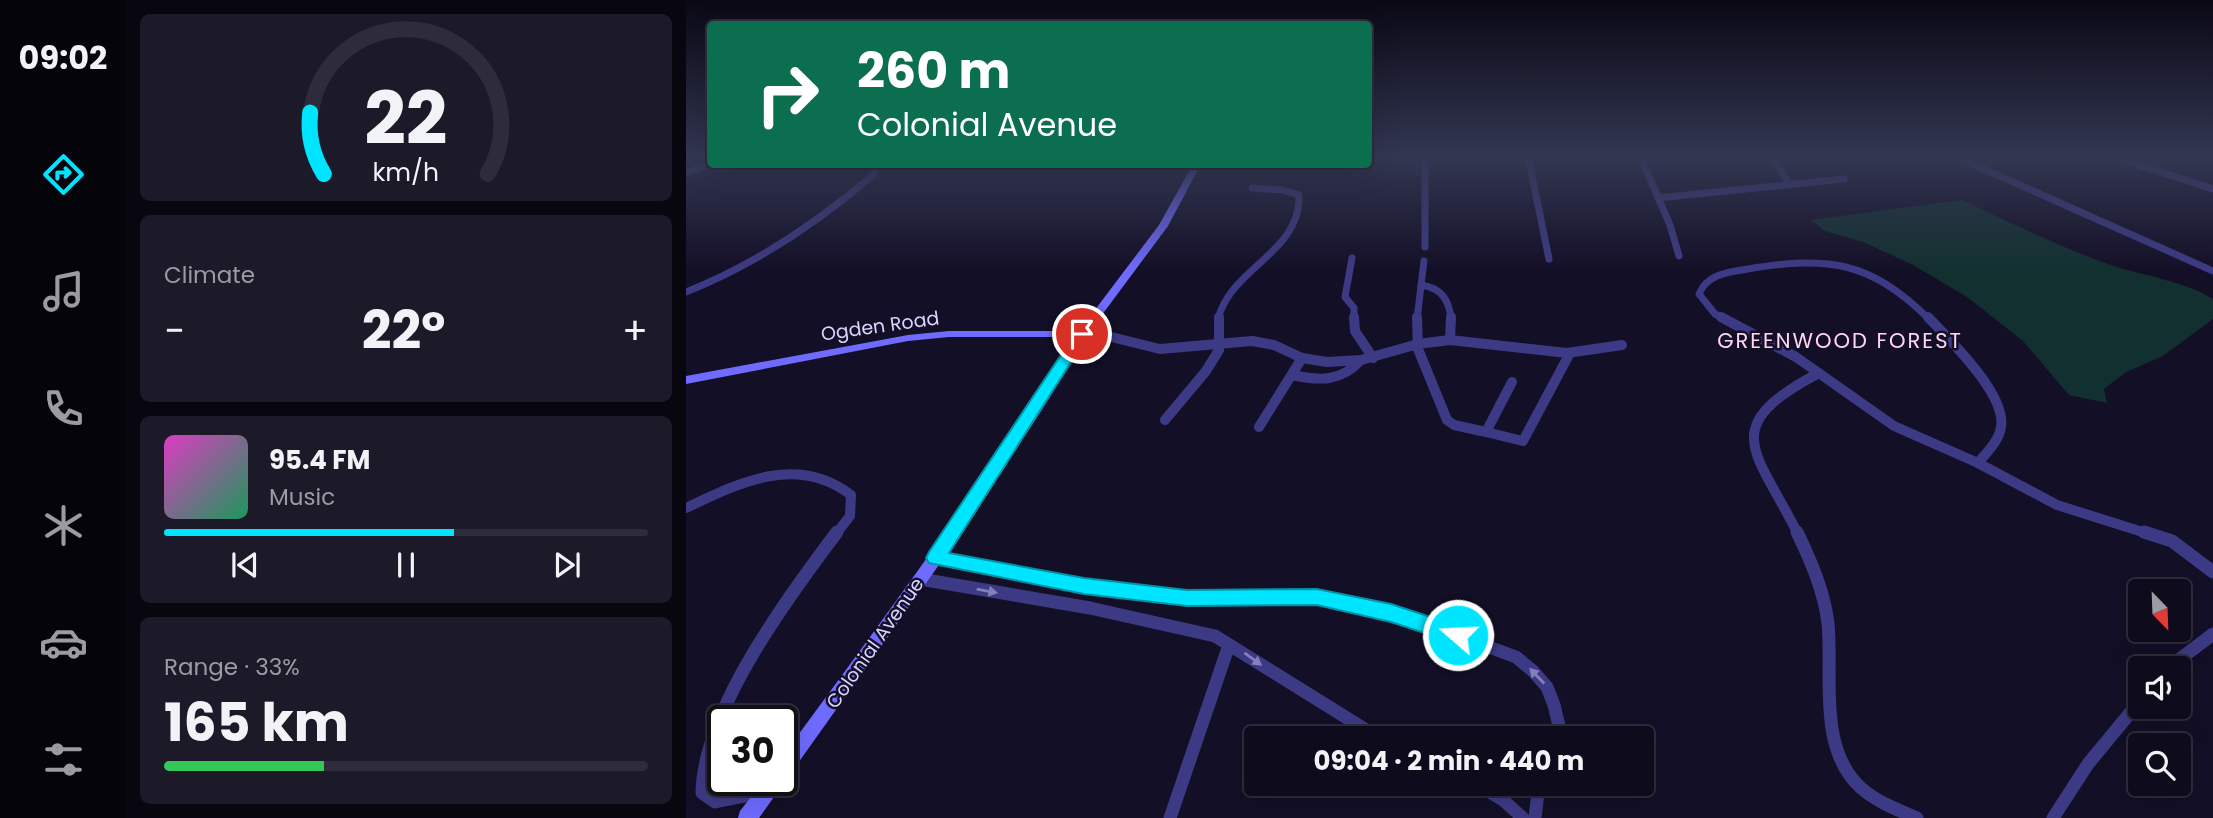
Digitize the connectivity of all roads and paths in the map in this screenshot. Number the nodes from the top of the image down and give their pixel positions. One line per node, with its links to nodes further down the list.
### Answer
1 (848, 194): 17 (street)
2 (1181, 194): 18 (main road, Colonial Avenue)
3 (1297, 194): 20 (street)
4 (1424, 194): 10 (street)
5 (1536, 194): 13 (street)
6 (1656, 194): 9 (street)
7 (1697, 194): 9 (street)
8 (2041, 194): 15 (street)
9 (1658, 198): 11 (street)
10 (1424, 247)
11 (1679, 256)
12 (1352, 258): 25 (street)
13 (1549, 259)
14 (1424, 261): 16 (street)
15 (2213, 271)
16 (1421, 285): 19 (street); 21 (street)
17 (686, 292)
18 (1082, 334): 20 (street); 29 (main road, Ogden Road); 36 (main road, Colonial Avenue)
19 (1450, 340): 21 (street); 23 (street)
20 (1221, 342): 24 (street); 31 (street)
21 (1418, 344): 25 (street); 33 (street)
22 (1622, 345): 23 (street)
23 (1570, 353): 33 (street)
24 (1302, 358): 26 (street); 28 (street)
25 (1373, 358): 26 (street)
26 (1361, 360): 28 (street)
27 (1819, 373): 34 (street); 34 (street); 56 (street)
28 (1292, 375): 32 (street)
29 (686, 380)
30 (1512, 382): 33 (street)
31 (1165, 420)
32 (1259, 427)
33 (1486, 432)
34 (1978, 463): 37 (street)
35 (686, 509): 42 (street)
36 (936, 558): 38 (main road, Colonial Avenue); 46 (street, one-way to 36)
37 (2213, 572)
38 (920, 579): 40 (street, one-way to 40); 47 (main road, Colonial Avenue)
39 (2213, 634): 41 (street)
40 (1229, 645): 45 (street, one-way to 45); 53 (street)
41 (2184, 656)
42 (719, 687)
43 (707, 715): 48 (street)
44 (2128, 716): 57 (street)
45 (1360, 726)
46 (1559, 726)
47 (798, 750)
48 (736, 796)
49 (764, 796): 52 (main road)
50 (1496, 796): 54 (street)
51 (1538, 796): 55 (street)
52 (747, 818)
53 (1170, 818)
54 (1523, 818)
55 (1535, 818)
56 (1917, 818)
57 (2053, 818)

